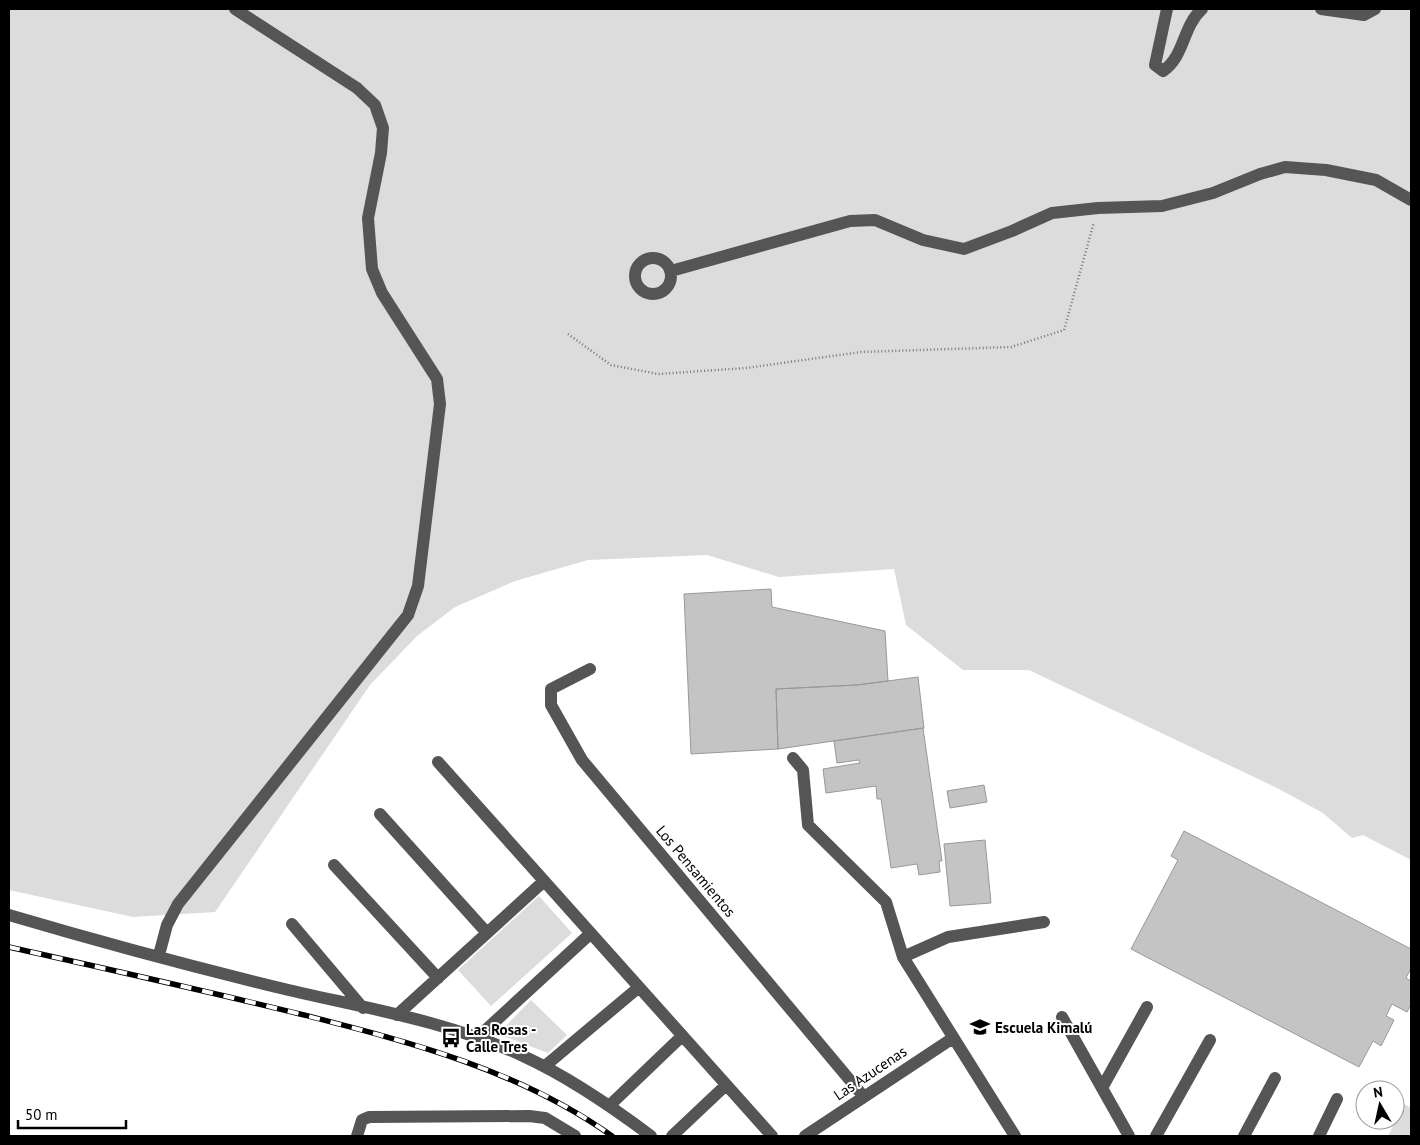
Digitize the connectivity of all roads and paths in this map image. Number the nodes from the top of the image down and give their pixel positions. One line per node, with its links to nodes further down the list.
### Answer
1 (234, 9): 21 (street)
2 (1167, 9): 3 (street)
3 (1202, 9)
4 (1321, 9): 5 (street)
5 (1375, 9)
6 (1411, 200): 7 (street)
7 (1098, 208): 8 (street); 9 (path)
8 (671, 271)
9 (568, 334)
10 (590, 669): 37 (street, Los Pensamientos)
11 (793, 758): 22 (street)
12 (438, 762): 15 (street)
13 (380, 814): 19 (street)
14 (334, 865): 23 (street)
15 (543, 882): 19 (street); 20 (street)
16 (9, 915): 21 (street)
17 (1044, 922): 22 (street)
18 (292, 924): 26 (street)
19 (487, 933): 23 (street)
20 (590, 934): 24 (street); 30 (street)
21 (159, 955): 26 (street)
22 (903, 957): 31 (street)
23 (438, 978): 27 (street)
24 (638, 988): 29 (street); 33 (street)
25 (1147, 1007): 36 (street)
26 (363, 1008): 27 (street)
27 (397, 1015): 30 (street)
28 (1062, 1017): 36 (street)
29 (681, 1037): 35 (street); 39 (street)
30 (477, 1038): 33 (street)
31 (953, 1038): 37 (street, Las Azucenas); 46 (street)
32 (1210, 1040): 48 (street)
33 (545, 1066): 39 (street)
34 (1275, 1078): 49 (street)
35 (725, 1086): 43 (street); 44 (street)
36 (1102, 1088): 47 (street)
37 (864, 1097): 45 (street, Las Azucenas)
38 (1337, 1099): 50 (street)
39 (609, 1106): 42 (street)
40 (357, 1136): 41 (street)
41 (575, 1136)
42 (652, 1136)
43 (672, 1136)
44 (772, 1136)
45 (805, 1136)
46 (1015, 1136)
47 (1129, 1136)
48 (1156, 1136)
49 (1244, 1136)
50 (1319, 1136)

